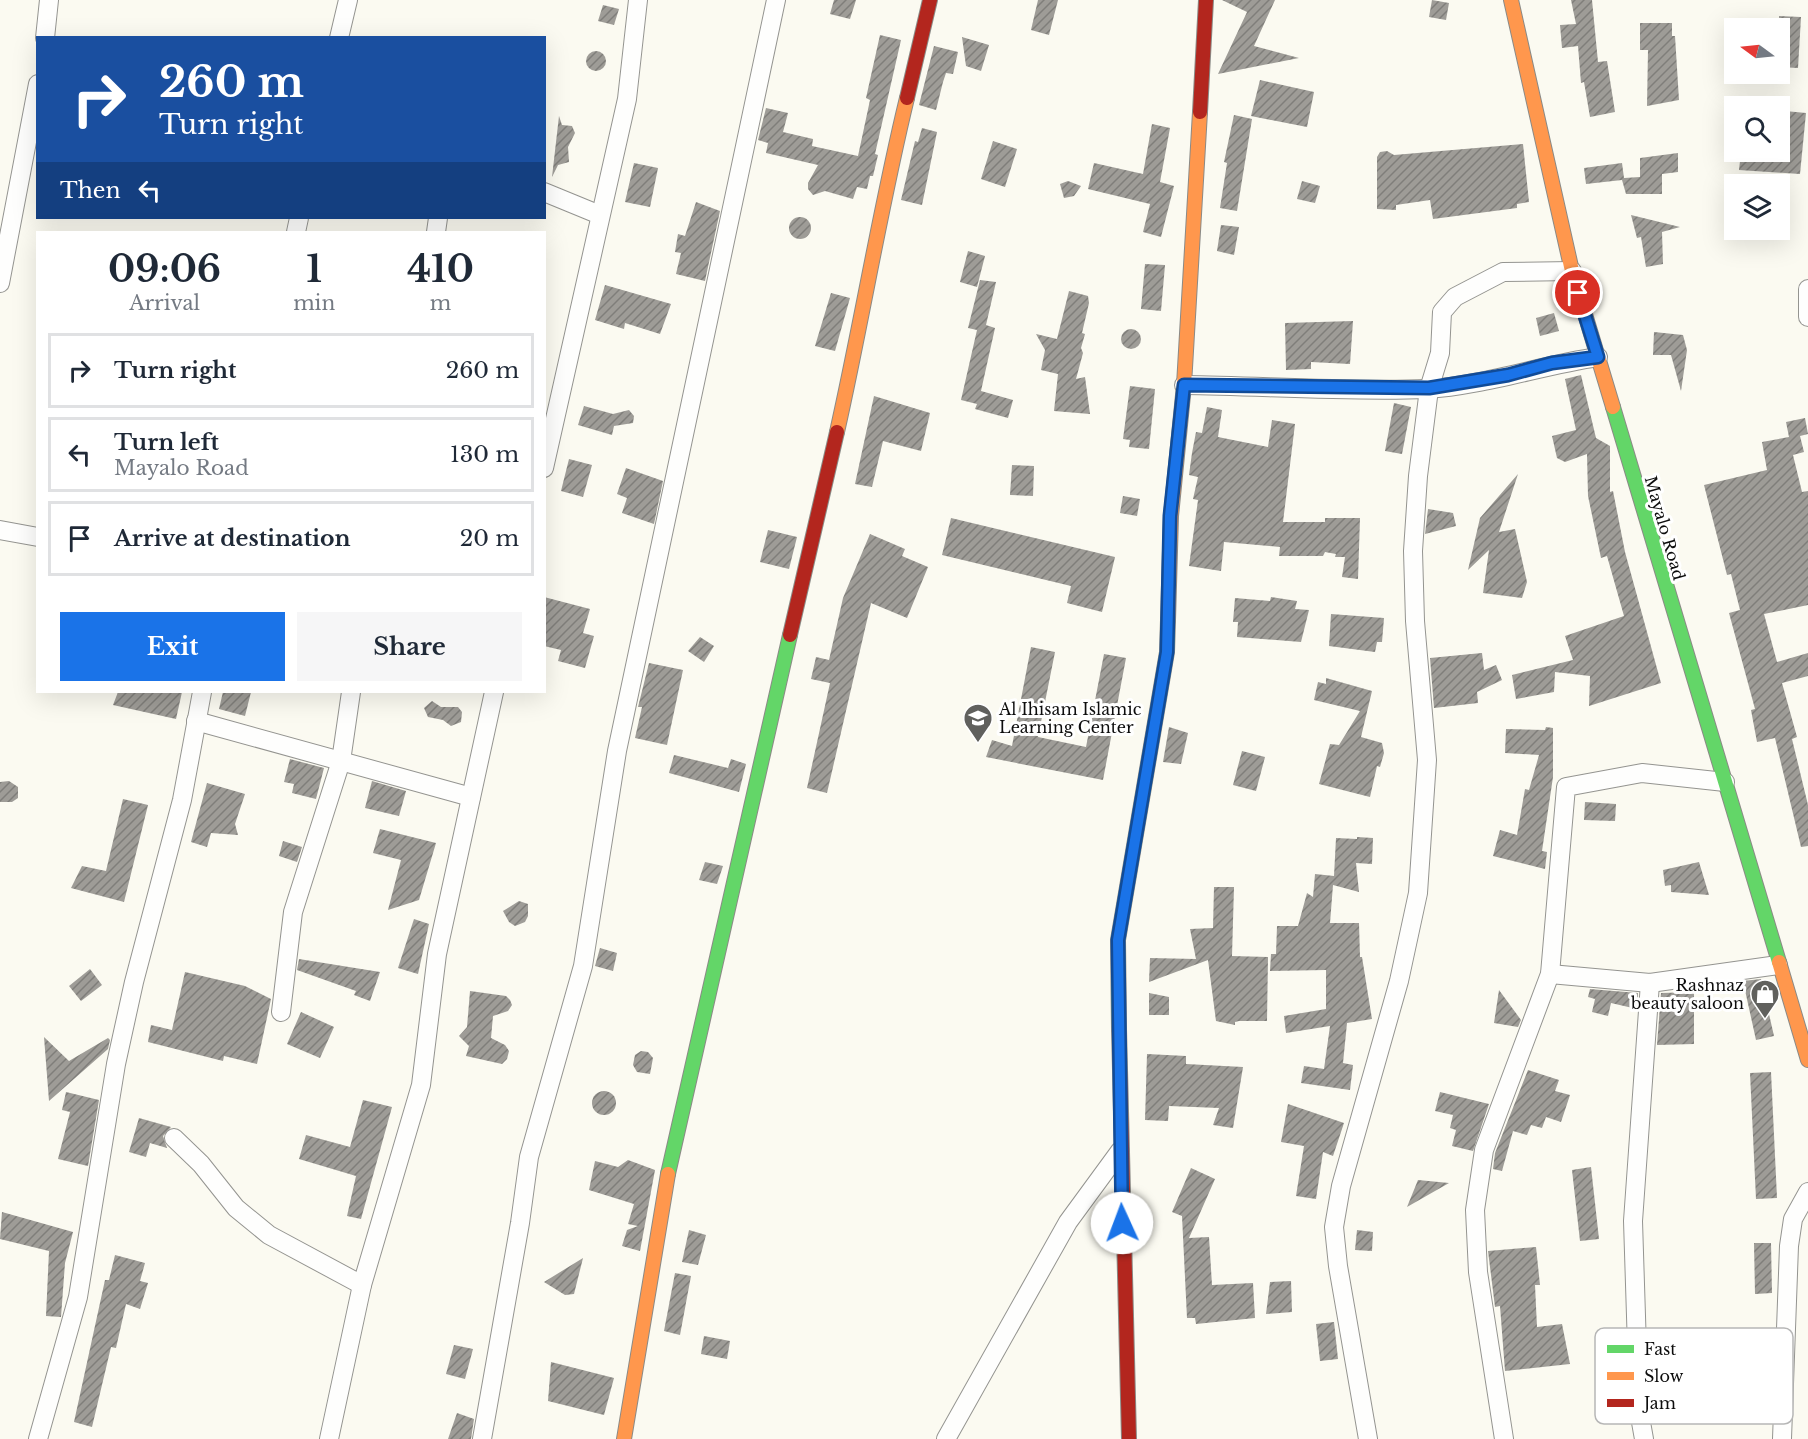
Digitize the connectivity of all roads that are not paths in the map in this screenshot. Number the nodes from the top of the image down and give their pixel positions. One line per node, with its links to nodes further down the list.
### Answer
1 (49, 0): 8 (street)
2 (348, 0): 9 (street)
3 (638, 0): 12 (street)
4 (776, 0): 45 (street)
5 (930, 0): 46 (street)
6 (1206, 0): 18 (street)
7 (1511, 0): 13 (street, Mayalo Road)
8 (45, 36)
9 (339, 36)
10 (36, 94): 14 (street)
11 (546, 193): 12 (street)
12 (600, 214): 20 (street)
13 (1572, 271): 17 (street, Mayalo Road); 19 (street)
14 (0, 283)
15 (1808, 289): 16 (street)
16 (1808, 312)
17 (1598, 357): 19 (street); 28 (street, Mayalo Road)
18 (1184, 385): 19 (street); 36 (street)
19 (1429, 388): 49 (street)
20 (546, 459)
21 (0, 530): 22 (street)
22 (36, 537)
23 (202, 693): 26 (street)
24 (351, 693): 27 (street)
25 (494, 693): 29 (street)
26 (196, 721): 27 (street); 43 (street)
27 (341, 761): 29 (street); 33 (street)
28 (1725, 782): 30 (street, Mayalo Road); 31 (street)
29 (471, 797): 38 (street)
30 (1778, 965): 32 (street); 34 (street, Mayalo Road)
31 (1550, 974): 32 (street); 50 (street)
32 (1650, 983): 39 (street)
33 (281, 1012)
34 (1808, 1060)
35 (174, 1138): 38 (street)
36 (1120, 1152): 47 (street); 48 (street)
37 (1808, 1192): 40 (street)
38 (362, 1285): 44 (street)
39 (1636, 1328)
40 (1786, 1328)
41 (1641, 1424): 51 (street)
42 (1783, 1424): 52 (street)
43 (38, 1439)
44 (329, 1439)
45 (482, 1439)
46 (624, 1439)
47 (946, 1439)
48 (1129, 1439)
49 (1368, 1439)
50 (1504, 1439)
51 (1644, 1439)
52 (1782, 1439)

